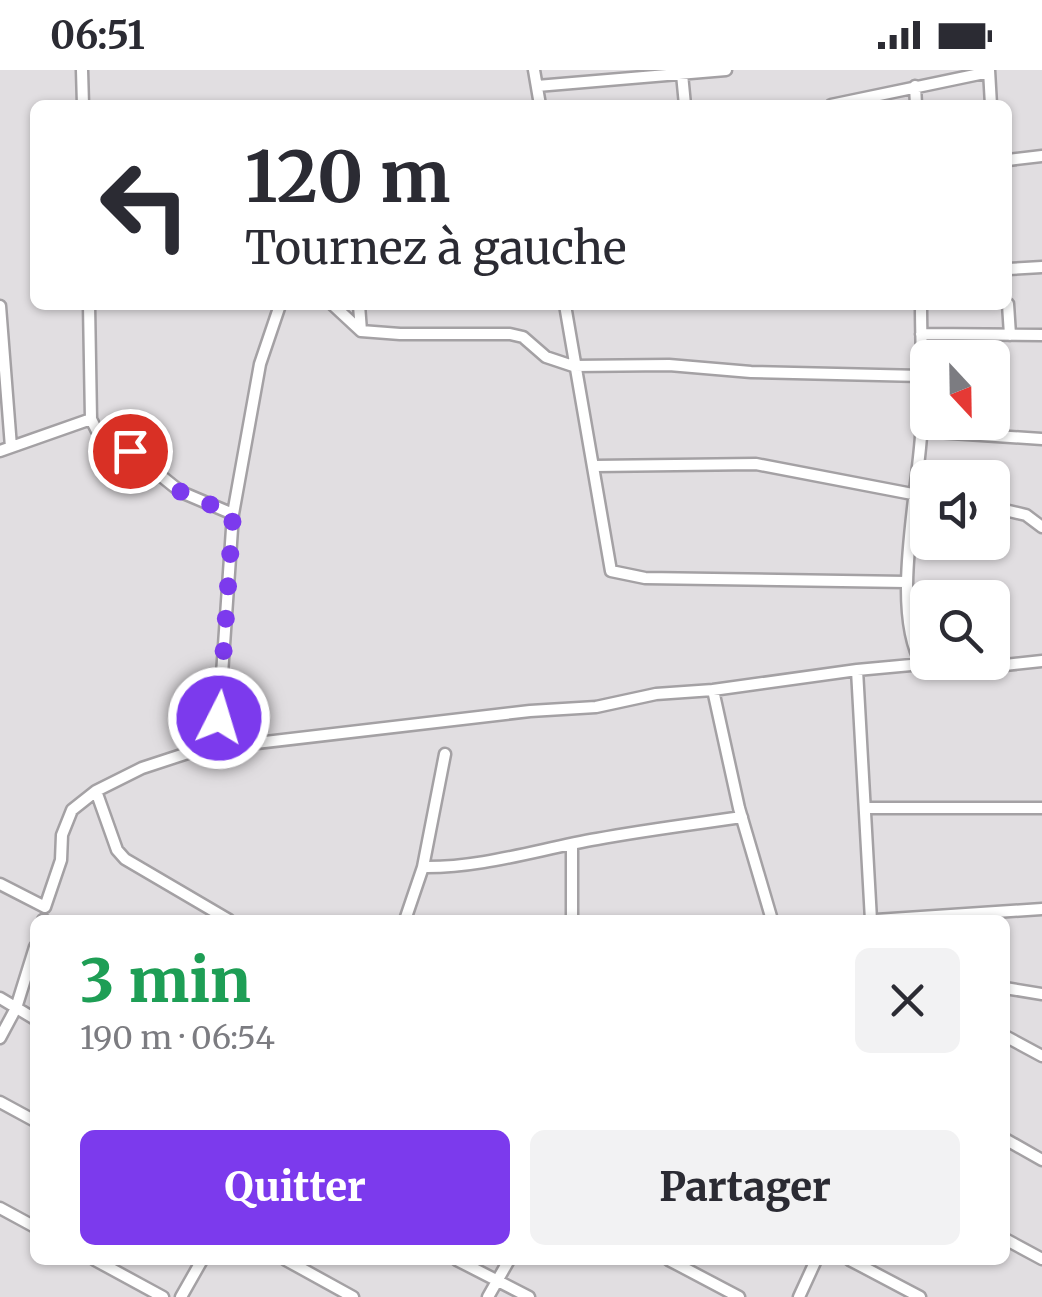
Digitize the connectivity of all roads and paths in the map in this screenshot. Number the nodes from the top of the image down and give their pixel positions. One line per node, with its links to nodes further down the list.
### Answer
1 (82, 70): 8 (street)
2 (534, 70): 6 (street)
3 (726, 70): 5 (street)
4 (989, 71): 7 (street); 13 (street)
5 (682, 74): 6 (street); 10 (street)
6 (538, 86): 9 (street)
7 (915, 86): 11 (street); 12 (street)
8 (83, 100)
9 (539, 100)
10 (684, 100)
11 (853, 100)
12 (916, 100)
13 (991, 100)
14 (1042, 156): 15 (street)
15 (1012, 160)
16 (1042, 268): 17 (street)
17 (1012, 269)
18 (0, 306): 36 (street)
19 (89, 310): 33 (street)
20 (278, 310): 40 (street)
21 (338, 310): 26 (street)
22 (359, 310): 26 (street)
23 (566, 310): 31 (street)
24 (921, 310): 27 (street)
25 (1008, 310): 29 (street)
26 (361, 331): 31 (street)
27 (921, 334): 29 (street); 30 (street)
28 (1042, 334): 29 (street)
29 (1010, 335)
30 (921, 340)
31 (573, 366): 32 (street); 37 (street)
32 (910, 376)
33 (91, 418): 36 (street); 40 (street)
34 (1010, 438): 35 (street)
35 (1042, 440)
36 (6, 449)
37 (595, 466): 38 (street); 43 (street)
38 (910, 494)
39 (1010, 512): 41 (street)
40 (233, 514): 50 (street)
41 (1042, 526)
42 (910, 560): 43 (street)
43 (906, 582): 44 (street)
44 (910, 638)
45 (1042, 661): 46 (street)
46 (1010, 664)
47 (910, 665): 48 (street)
48 (857, 670): 49 (street); 53 (street)
49 (713, 690): 50 (street); 55 (street)
50 (197, 750): 52 (street)
51 (445, 754): 57 (street)
52 (96, 790): 59 (street); 62 (street)
53 (865, 808): 54 (street); 66 (street)
54 (1042, 808)
55 (742, 816): 56 (street); 65 (street)
56 (572, 844): 57 (street); 64 (street)
57 (423, 867): 63 (street)
58 (0, 884): 59 (street)
59 (46, 907): 61 (street)
60 (1042, 908): 67 (street)
61 (45, 915)
62 (220, 915)
63 (407, 915)
64 (572, 915)
65 (771, 915)
66 (873, 915)
67 (999, 915)
68 (30, 963): 72 (street)
69 (1010, 989): 70 (street)
70 (1042, 994)
71 (0, 998): 72 (street)
72 (16, 1008): 73 (street); 74 (street)
73 (30, 1017)
74 (0, 1038)
75 (1010, 1039): 76 (street)
76 (1042, 1056)
77 (0, 1102): 78 (street)
78 (30, 1118)
79 (1010, 1142): 80 (street)
80 (1042, 1160)
81 (0, 1208): 82 (street)
82 (30, 1224)
83 (1010, 1242): 84 (street)
84 (1042, 1259)
85 (104, 1265): 94 (street)
86 (199, 1265): 95 (street)
87 (295, 1265): 96 (street)
88 (466, 1265): 93 (street)
89 (506, 1265): 93 (street)
90 (678, 1265): 99 (street)
91 (814, 1265): 100 (street)
92 (859, 1265): 101 (street)
93 (497, 1282): 97 (street); 98 (street)
94 (162, 1297)
95 (181, 1297)
96 (353, 1297)
97 (488, 1297)
98 (529, 1297)
99 (740, 1297)
100 (799, 1297)
101 (920, 1297)

